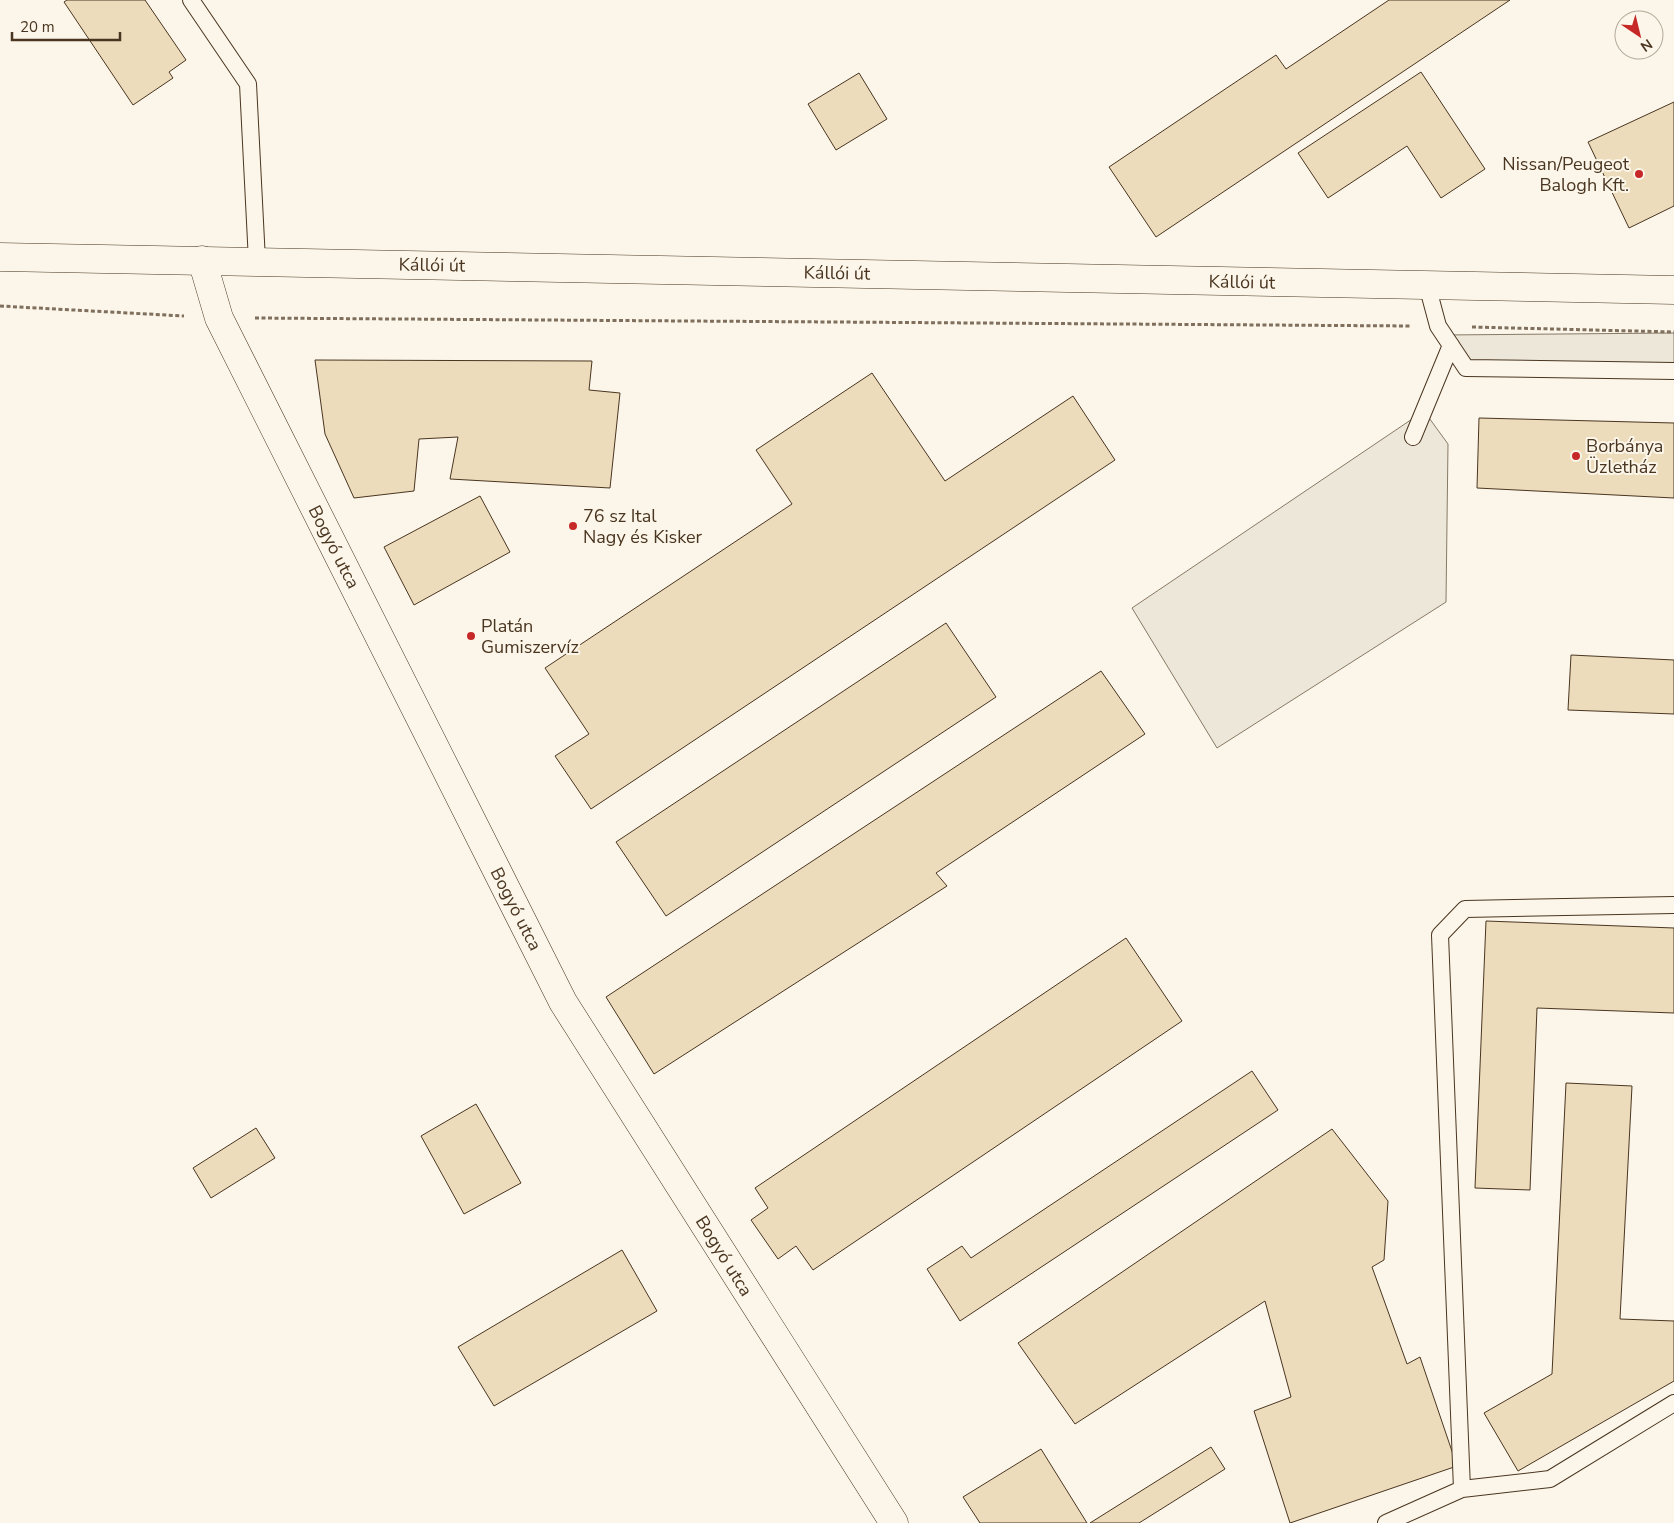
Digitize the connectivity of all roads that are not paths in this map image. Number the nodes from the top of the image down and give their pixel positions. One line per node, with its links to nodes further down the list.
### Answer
1 (191, 0): 4 (lane)
2 (0, 257): 3 (main road, Kállói út)
3 (202, 260): 4 (main road, Kállói út); 13 (main road, Bogyó utca)
4 (257, 261): 5 (main road, Kállói út)
5 (1427, 285): 6 (main road, Kállói út); 7 (lane)
6 (1674, 290)
7 (1451, 345): 8 (lane); 9 (lane)
8 (1674, 371)
9 (1413, 437)
10 (1674, 905): 12 (lane)
11 (1674, 1403): 12 (lane)
12 (1462, 1489): 14 (lane)
13 (894, 1523)
14 (1386, 1523)

